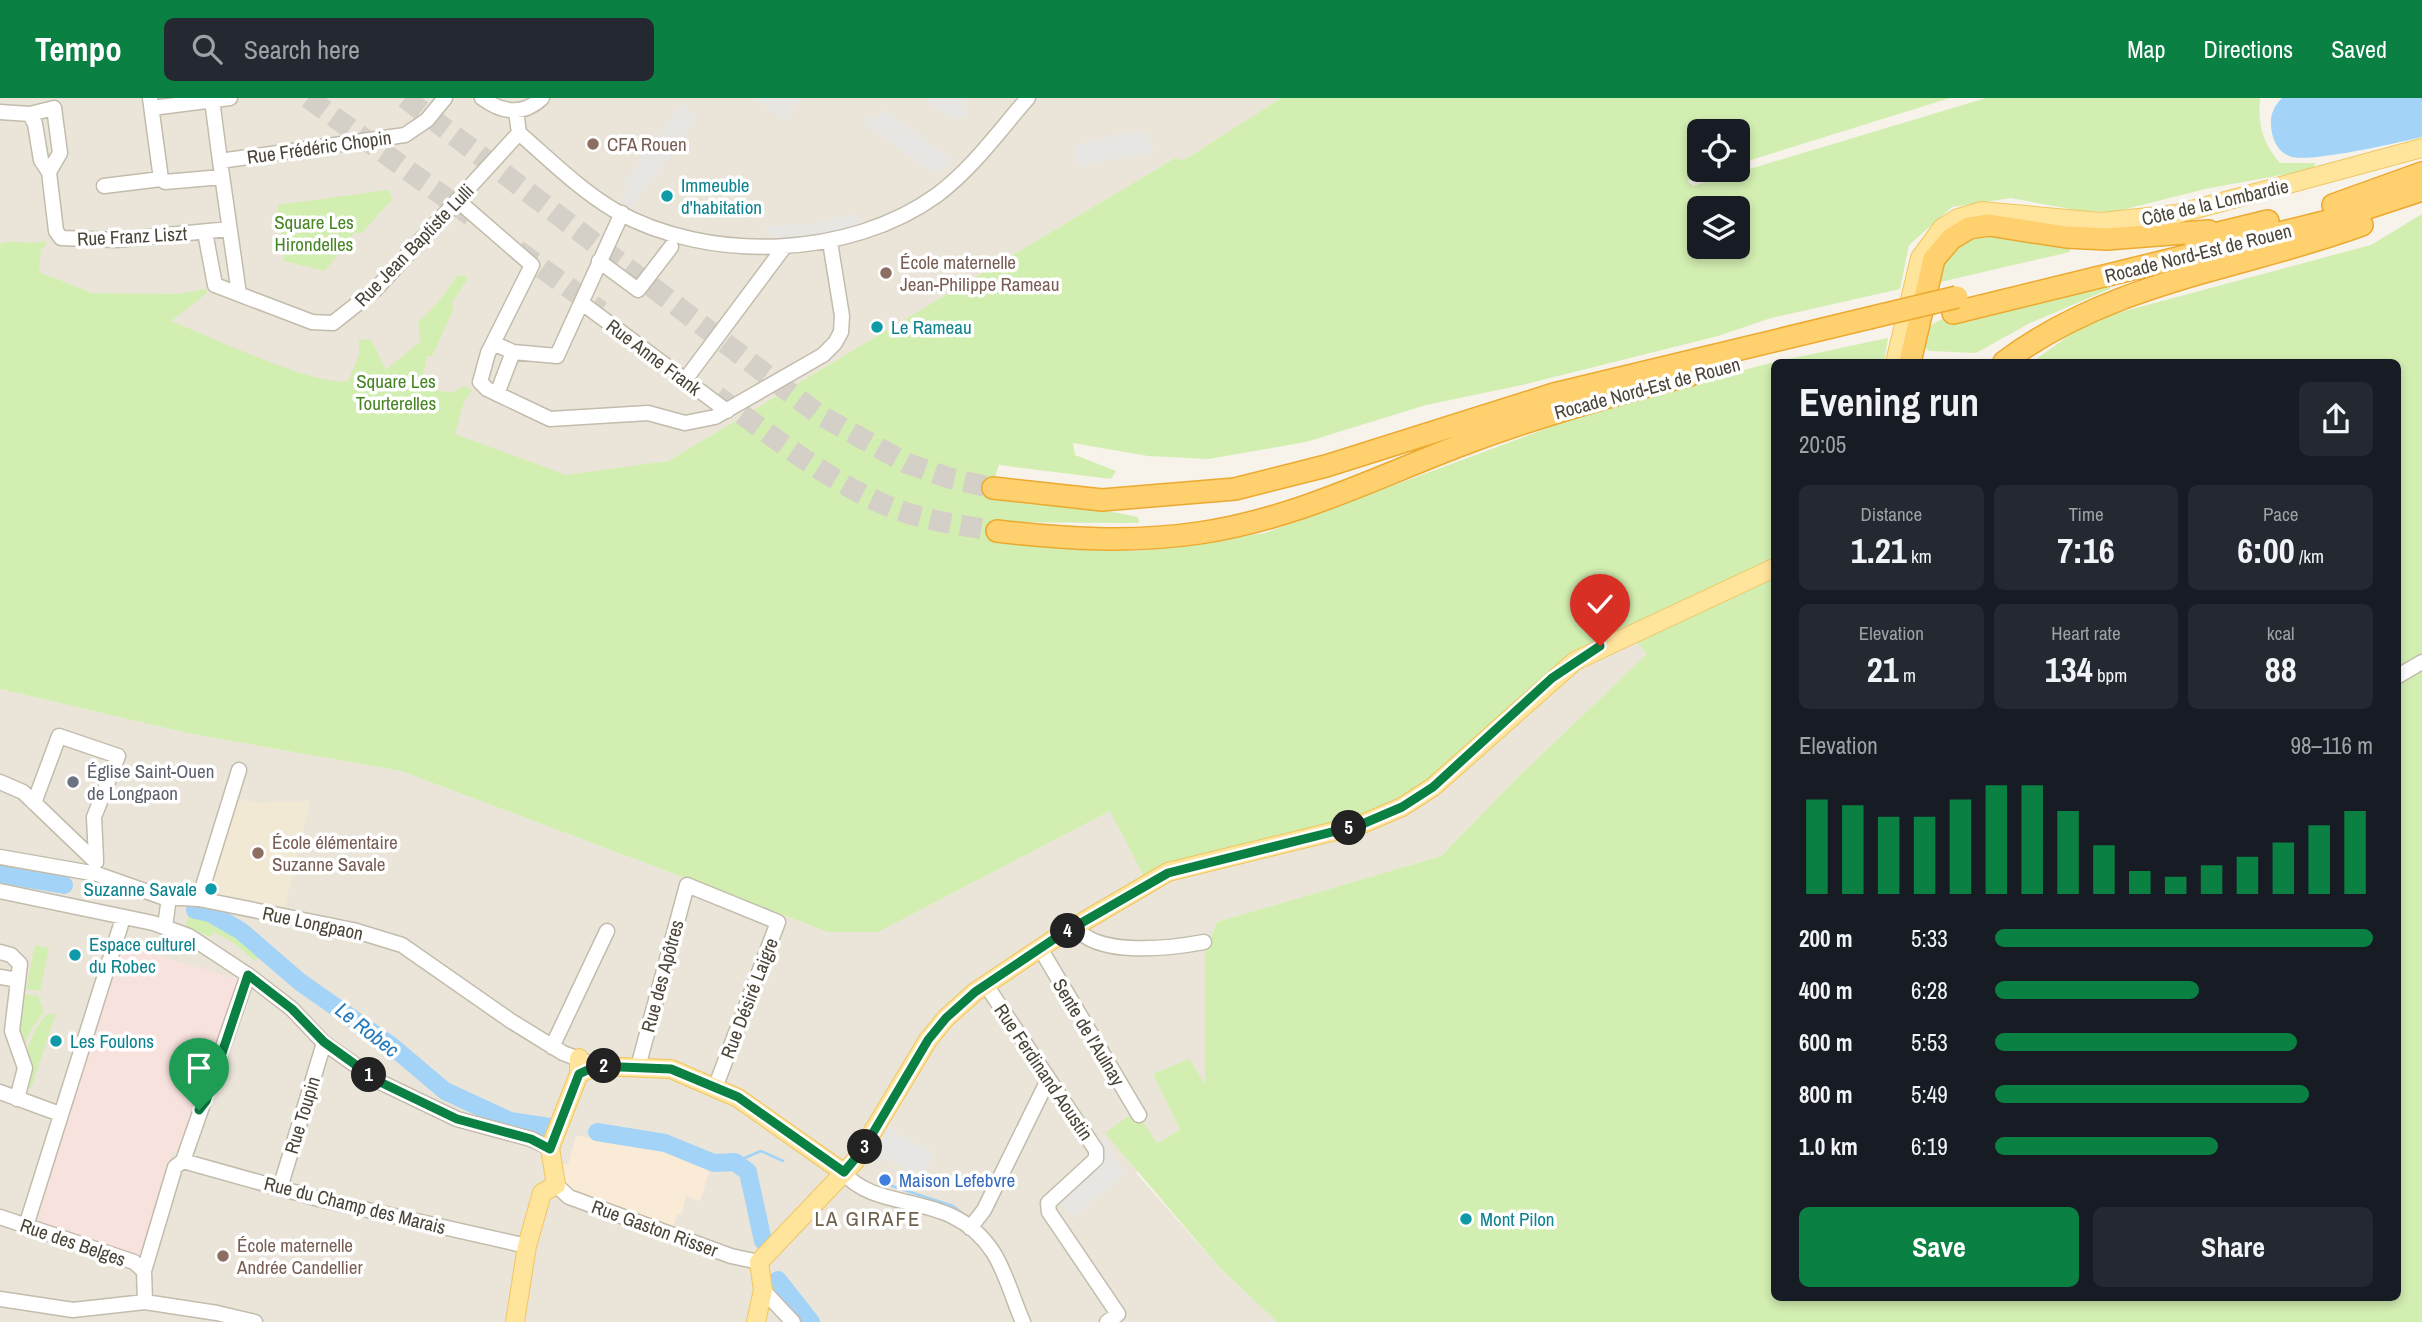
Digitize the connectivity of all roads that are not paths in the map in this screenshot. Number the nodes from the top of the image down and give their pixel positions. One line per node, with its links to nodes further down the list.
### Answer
1 (230, 98): 6 (street)
2 (445, 98): 13 (street, Rue Frédéric Chopin)
3 (482, 98): 8 (street)
4 (542, 98): 8 (street)
5 (1028, 98): 25 (street)
6 (212, 100): 7 (street); 13 (street, Rue Frédéric Chopin)
7 (151, 103): 17 (street)
8 (516, 111): 11 (street)
9 (0, 113): 10 (street, Rue Franz Liszt)
10 (30, 114): 14 (street, Rue Franz Liszt); 14 (street, Rue Franz Liszt)
11 (519, 133): 20 (street, Rue Jean Baptiste Lulli); 21 (street)
12 (2422, 148): 35 (main road, Côte de la Lombardie)
13 (220, 161): 16 (street, Rue Frédéric Chopin)
14 (49, 172): 24 (street, Rue Franz Liszt)
15 (2422, 173): 23 (highway, Rocade Nord-Est de Rouen)
16 (222, 177): 17 (street); 22 (street, Rue Frédéric Chopin)
17 (161, 179): 18 (street)
18 (104, 186)
19 (2422, 192): 31 (highway, Rocade Nord-Est de Rouen); 37 (highway)
20 (457, 200): 29 (street, Rue Jean Baptiste Lulli); 33 (street)
21 (622, 214): 26 (street); 28 (street)
22 (229, 229): 24 (street, Rue Franz Liszt); 29 (street)
23 (2232, 230): 31 (highway, Rocade Nord-Est de Rouen); 36 (highway)
24 (205, 232): 29 (street)
25 (830, 242): 26 (street); 40 (street)
26 (785, 246): 38 (street)
27 (671, 247): 28 (street)
28 (599, 261): 30 (street)
29 (239, 294)
30 (582, 303): 34 (street); 38 (street, Rue Anne Frank)
31 (1955, 305): 32 (highway, Rocade Nord-Est de Rouen, bridge)
32 (1868, 325): 41 (highway, Rocade Nord-Est de Rouen); 42 (highway, Rocade Nord-Est de Rouen)
33 (493, 343): 34 (street); 39 (street)
34 (513, 352): 39 (street)
35 (1896, 359)
36 (1911, 359)
37 (2009, 359)
38 (685, 380): 40 (street, Rue Anne Frank)
39 (497, 394): 40 (street)
40 (727, 411)
41 (993, 488)
42 (997, 531)
43 (1771, 564): 45 (main road)
44 (1771, 570): 45 (main road)
45 (1756, 577): 59 (main road)
46 (2422, 662): 47 (street)
47 (2401, 674)
48 (239, 769): 56 (street)
49 (0, 782): 50 (street)
50 (34, 803): 52 (street); 52 (street)
51 (0, 857): 52 (street, Rue Longpaon)
52 (96, 867): 55 (street, Rue Longpaon)
53 (687, 885): 71 (street, Rue des Apôtres); 73 (street, Rue Désiré Laigre)
54 (0, 891): 57 (street)
55 (165, 897): 56 (street, Rue Longpaon); 58 (street)
56 (200, 899): 69 (street, Rue Longpaon)
57 (123, 918): 58 (street); 76 (street)
58 (159, 925): 64 (street)
59 (1075, 926): 61 (street); 62 (main road)
60 (607, 931): 69 (street)
61 (1204, 942)
62 (1040, 948): 67 (main road); 77 (street, Sente de l'Aulnay)
63 (0, 952): 66 (street)
64 (248, 975): 68 (street); 79 (street)
65 (0, 977): 66 (street)
66 (18, 980): 75 (street)
67 (986, 985): 72 (street, Rue Ferdinand Aoustin); 80 (main road)
68 (324, 1042): 78 (street); 82 (street, Rue Toupin)
69 (552, 1047): 70 (street, Rue Longpaon)
70 (579, 1066): 71 (main road); 78 (main road)
71 (638, 1068): 73 (main road)
72 (1048, 1080): 85 (street); 97 (street, Rue Ferdinand Aoustin)
73 (715, 1088): 80 (main road)
74 (0, 1092): 75 (street)
75 (17, 1099): 76 (street)
76 (60, 1114): 84 (street)
77 (1139, 1115)
78 (550, 1149): 81 (main road)
79 (183, 1160): 82 (street, Rue du Champ des Marais); 88 (street)
80 (844, 1172): 85 (street); 87 (main road)
81 (556, 1185): 86 (main road); 87 (street, Rue Gaston Risser)
82 (281, 1188): 86 (street, Rue du Champ des Marais)
83 (0, 1217): 84 (street, Rue des Belges)
84 (26, 1226): 88 (street, Rue des Belges)
85 (970, 1228): 96 (street)
86 (527, 1246): 93 (main road)
87 (759, 1262): 89 (main road)
88 (144, 1271): 91 (street)
89 (763, 1290): 94 (main road); 95 (street)
90 (0, 1299): 91 (street)
91 (145, 1302): 92 (street)
92 (255, 1322)
93 (515, 1322)
94 (756, 1322)
95 (793, 1322)
96 (1023, 1322)
97 (1107, 1322)

